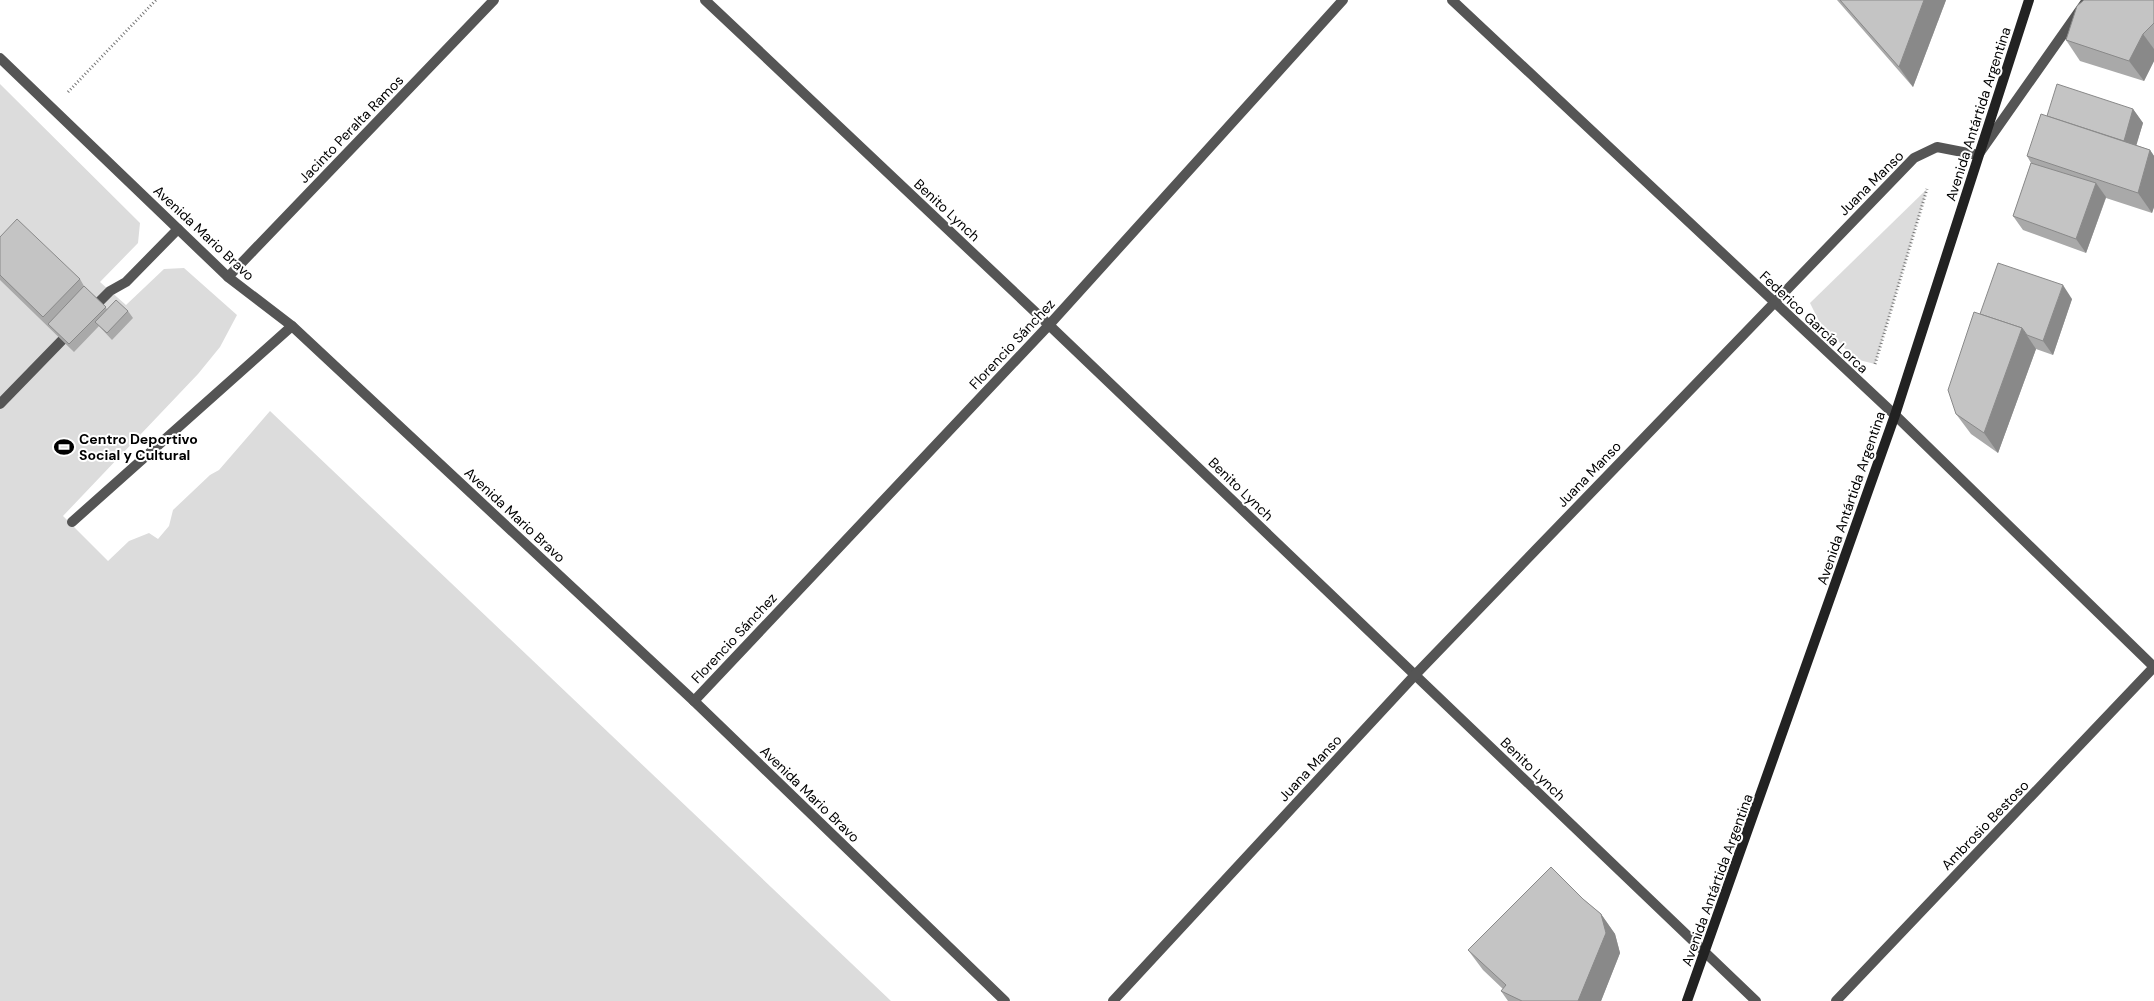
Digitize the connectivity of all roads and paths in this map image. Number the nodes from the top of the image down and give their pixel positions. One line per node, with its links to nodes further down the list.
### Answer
1 (156, 0): 9 (path)
2 (494, 0): 13 (street, Jacinto Peralta Ramos)
3 (705, 0): 15 (street, Benito Lynch)
4 (1344, 0): 15 (street, Florencio Sánchez)
5 (1452, 0): 14 (street, Federico García Lorca)
6 (2029, 0): 10 (main road, Avenida Antártida Argentina)
7 (2087, 0): 10 (street)
8 (0, 58): 9 (street, Avenida Mario Bravo)
9 (53, 108): 12 (street, Avenida Mario Bravo)
10 (1978, 155): 14 (street, Juana Manso); 19 (main road, Avenida Antártida Argentina)
11 (1927, 189): 17 (path)
12 (178, 229): 13 (street, Avenida Mario Bravo); 18 (street)
13 (228, 277): 16 (street, Avenida Mario Bravo)
14 (1773, 302): 19 (street, Federico García Lorca); 22 (street, Juana Manso)
15 (1049, 325): 22 (street, Benito Lynch); 23 (street, Florencio Sánchez)
16 (292, 326): 20 (street); 23 (street, Avenida Mario Bravo)
17 (1875, 364)
18 (0, 404)
19 (1895, 416): 21 (street, Federico García Lorca); 24 (main road, Avenida Antártida Argentina)
20 (72, 522)
21 (2154, 667): 29 (street, Ambrosio Bestoso)
22 (1415, 675): 24 (street, Benito Lynch); 26 (street, Juana Manso)
23 (694, 701): 25 (street, Avenida Mario Bravo)
24 (1706, 954): 27 (main road, Avenida Antártida Argentina); 28 (street, Benito Lynch)
25 (1004, 1001)
26 (1113, 1001)
27 (1688, 1001)
28 (1756, 1001)
29 (1836, 1001)

